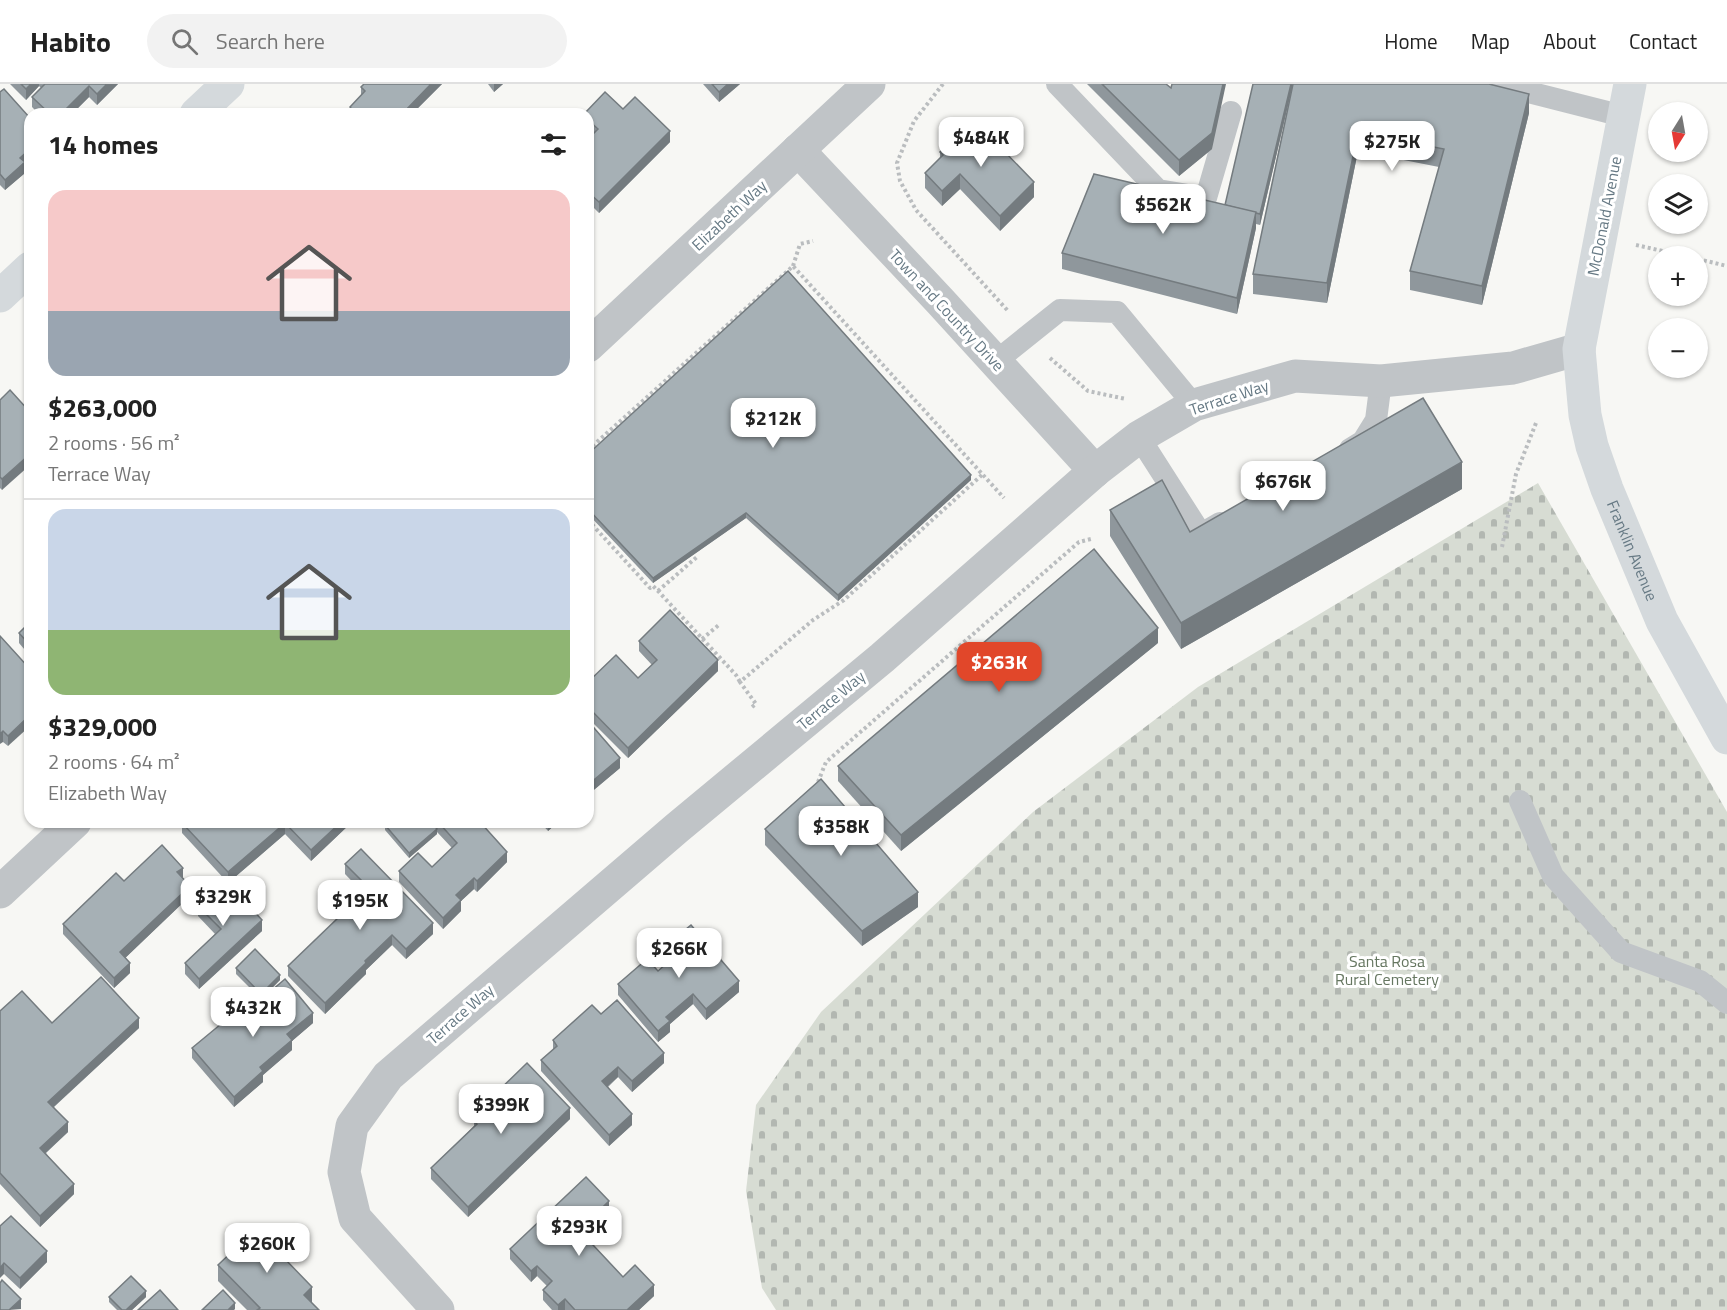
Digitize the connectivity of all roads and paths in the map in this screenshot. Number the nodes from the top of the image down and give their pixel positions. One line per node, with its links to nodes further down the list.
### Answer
1 (228, 84): 7 (street)
2 (869, 84): 10 (street, Elizabeth Way)
3 (943, 84): 19 (path)
4 (1057, 84): 8 (lane)
5 (1497, 84): 9 (lane)
6 (1630, 84): 9 (street, McDonald Avenue)
7 (202, 108)
8 (1232, 112)
9 (1623, 116): 11 (street, McDonald Avenue)
10 (798, 150): 20 (street, Elizabeth Way); 22 (street, Town and Country Drive)
11 (1600, 237): 13 (path); 21 (street, McDonald Avenue)
12 (813, 241): 15 (path)
13 (1648, 248)
14 (1708, 262): 16 (path)
15 (793, 266): 28 (path); 31 (path)
16 (1727, 266)
17 (24, 274): 18 (street)
18 (0, 296)
19 (1029, 334): 22 (lane); 24 (path); 25 (lane)
20 (594, 340)
21 (1579, 349): 23 (street, Terrace Way); 43 (street, Franklin Avenue)
22 (995, 362): 30 (street, Town and Country Drive)
23 (1381, 381): 25 (street, Terrace Way); 29 (lane)
24 (1126, 399)
25 (1194, 405): 27 (street, Terrace Way)
26 (1536, 423): 36 (path)
27 (1138, 437): 30 (street, Terrace Way); 33 (lane)
28 (594, 445)
29 (1333, 458)
30 (1095, 471): 49 (street, Terrace Way)
31 (983, 474): 32 (path); 41 (path)
32 (1004, 498)
33 (1242, 511)
34 (594, 527): 38 (path)
35 (1091, 539): 44 (path)
36 (1502, 547)
37 (698, 556): 38 (path)
38 (658, 591): 40 (path)
39 (720, 624): 40 (path)
40 (702, 639): 41 (path)
41 (740, 682): 42 (path)
42 (752, 707)
43 (1727, 738)
44 (816, 789)
45 (1520, 801): 48 (lane)
46 (69, 828): 47 (street)
47 (0, 892)
48 (1727, 1003)
49 (438, 1310)

